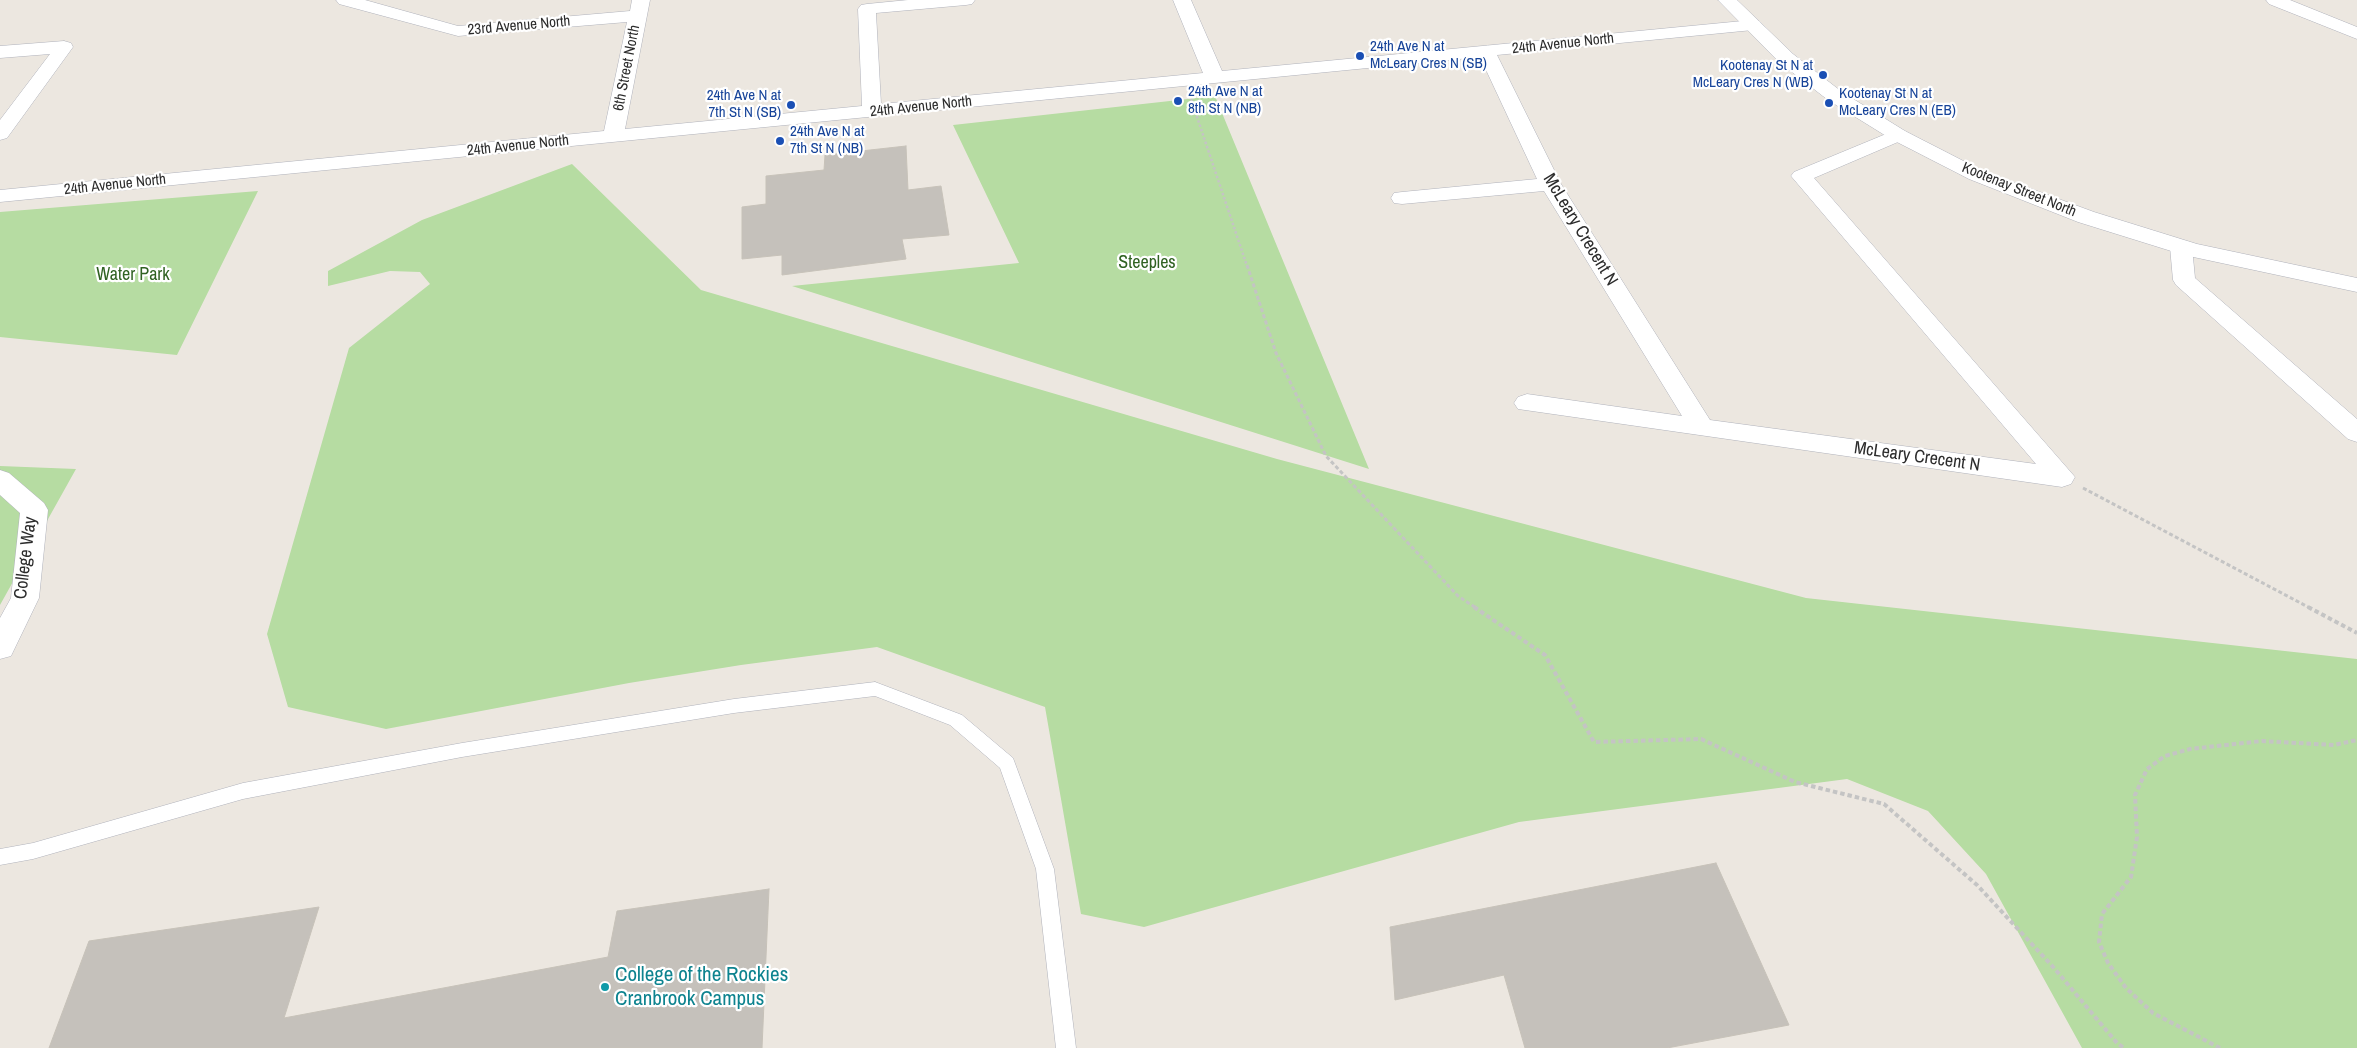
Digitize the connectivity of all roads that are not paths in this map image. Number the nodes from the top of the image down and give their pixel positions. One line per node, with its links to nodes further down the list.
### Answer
1 (345, 0): 6 (street, 23rd Avenue North)
2 (966, 0): 12 (street)
3 (1182, 0): 11 (street)
4 (1727, 0): 7 (street, Kootenay Street North)
5 (2275, 0): 8 (street)
6 (639, 8): 15 (street, 6th Street North)
7 (1753, 25): 10 (street, 24th Avenue North); 14 (street, Kootenay Street North)
8 (2357, 34)
9 (0, 52): 13 (street)
10 (1486, 52): 11 (street, 24th Avenue North); 16 (street, McLeary Crecent N)
11 (1215, 78): 12 (street, 24th Avenue North)
12 (872, 112): 15 (street, 24th Avenue North)
13 (0, 134)
14 (1898, 135): 19 (street, Kootenay Street North); 22 (street, McLeary Crecent N)
15 (613, 136): 17 (street, 24th Avenue North)
16 (1550, 184): 18 (street); 22 (street, McLeary Crecent N)
17 (0, 196)
18 (1402, 198)
19 (2181, 247): 20 (street, Kootenay Street North); 23 (street)
20 (2357, 285)
21 (1527, 404): 22 (street)
22 (1702, 428)
23 (2357, 433)
24 (0, 480): 25 (street, College Way)
25 (0, 647)
26 (0, 857): 27 (lane)
27 (1066, 1048)

